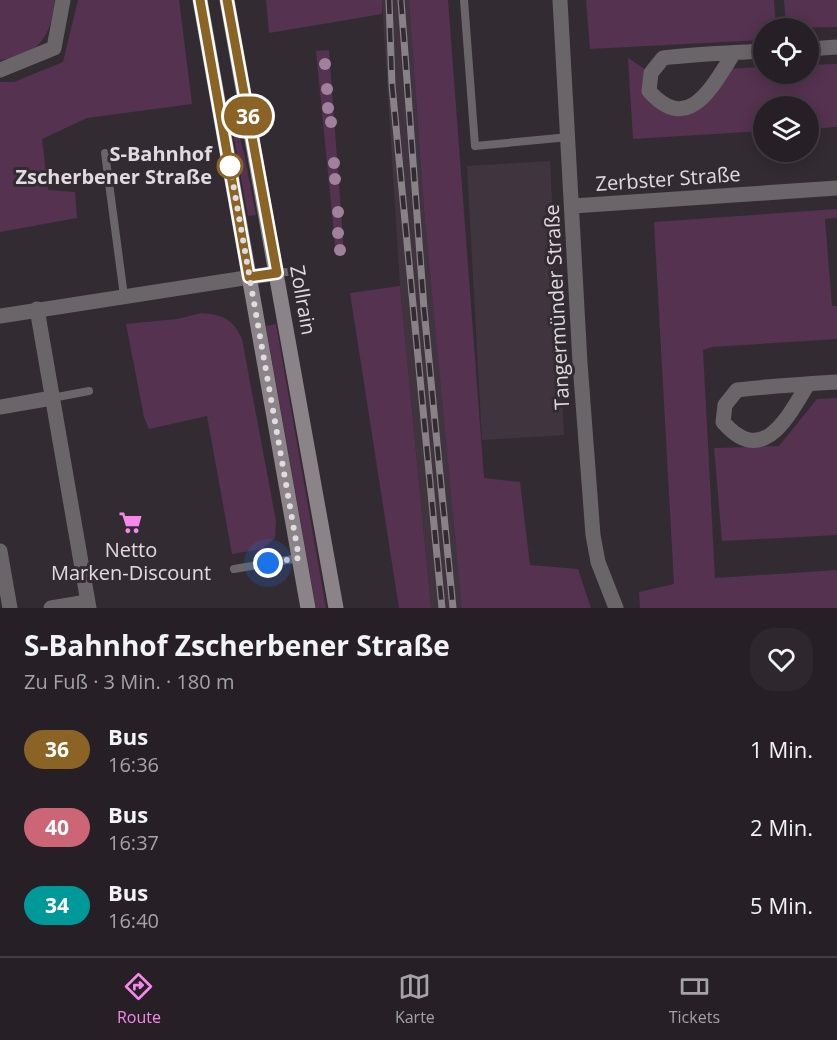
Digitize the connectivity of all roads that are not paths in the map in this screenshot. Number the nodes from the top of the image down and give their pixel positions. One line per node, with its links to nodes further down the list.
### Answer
1 (63, 0): 10 (street)
2 (200, 0): 17 (main road)
3 (227, 0): 16 (main road, Zollrain)
4 (464, 0): 11 (lane)
5 (560, 0): 11 (street, Tangermünder Straße)
6 (837, 47): 7 (street)
7 (819, 48)
8 (753, 52): 9 (street)
9 (734, 53): 9 (street)
10 (0, 70)
11 (569, 137): 14 (street, Tangermünder Straße)
12 (105, 153): 18 (lane)
13 (837, 188): 14 (street, Zerbster Straße)
14 (573, 206): 34 (street, Tangermünder Straße)
15 (296, 271): 16 (lane)
16 (277, 273): 17 (street); 33 (main road, Zollrain)
17 (249, 277): 18 (street); 27 (main road)
18 (123, 296): 19 (street)
19 (37, 309): 20 (street); 24 (street)
20 (0, 315)
21 (837, 382): 22 (street)
22 (808, 384): 22 (street)
23 (89, 391): 24 (lane)
24 (52, 398): 25 (street); 29 (street)
25 (0, 407)
26 (0, 551): 30 (street)
27 (299, 558): 28 (lane); 32 (main road)
28 (234, 569)
29 (88, 605): 31 (street)
30 (10, 608)
31 (51, 608)
32 (308, 608)
33 (336, 608)
34 (616, 608)

